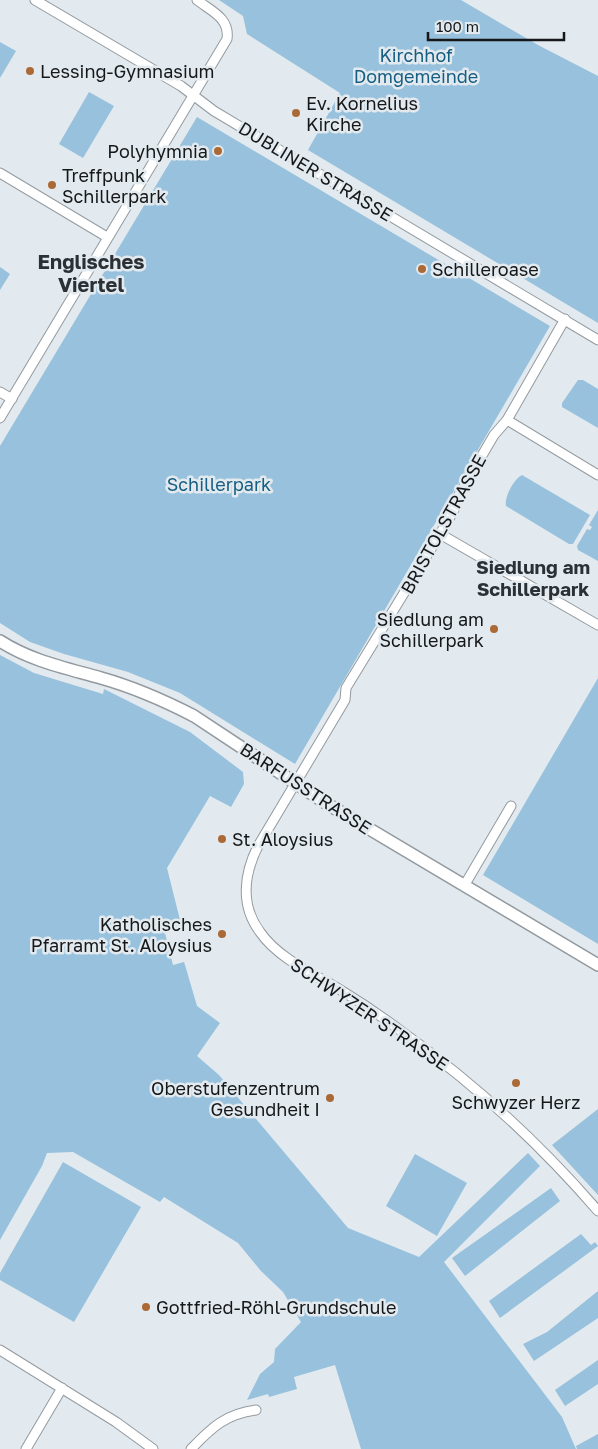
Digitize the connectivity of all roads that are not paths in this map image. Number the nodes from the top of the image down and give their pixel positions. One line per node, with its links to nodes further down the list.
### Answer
1 (35, 0): 3 (street, DUBLINER STRASSE)
2 (196, 0): 3 (street)
3 (193, 97): 5 (street); 6 (street, DUBLINER STRASSE)
4 (0, 173): 5 (street)
5 (107, 237): 9 (street)
6 (565, 319): 7 (street, DUBLINER STRASSE); 11 (street, BRISTOLSTRASSE)
7 (598, 340)
8 (0, 392): 9 (street)
9 (12, 399): 10 (street)
10 (0, 418)
11 (507, 420): 12 (street); 13 (street, BRISTOLSTRASSE)
12 (598, 475)
13 (440, 534): 14 (street); 16 (street, BRISTOLSTRASSE)
14 (598, 626)
15 (0, 641): 16 (main road, BARFUSSTRASSE)
16 (295, 784): 18 (main road, BARFUSSTRASSE); 20 (street, SCHWYZER STRASSE)
17 (511, 806): 18 (street)
18 (464, 886): 19 (main road, BARFUSSTRASSE)
19 (598, 965)
20 (598, 1211)
21 (0, 1350): 22 (street)
22 (62, 1388): 24 (street); 25 (street)
23 (256, 1410): 26 (street)
24 (26, 1449)
25 (153, 1449)
26 (191, 1449)

